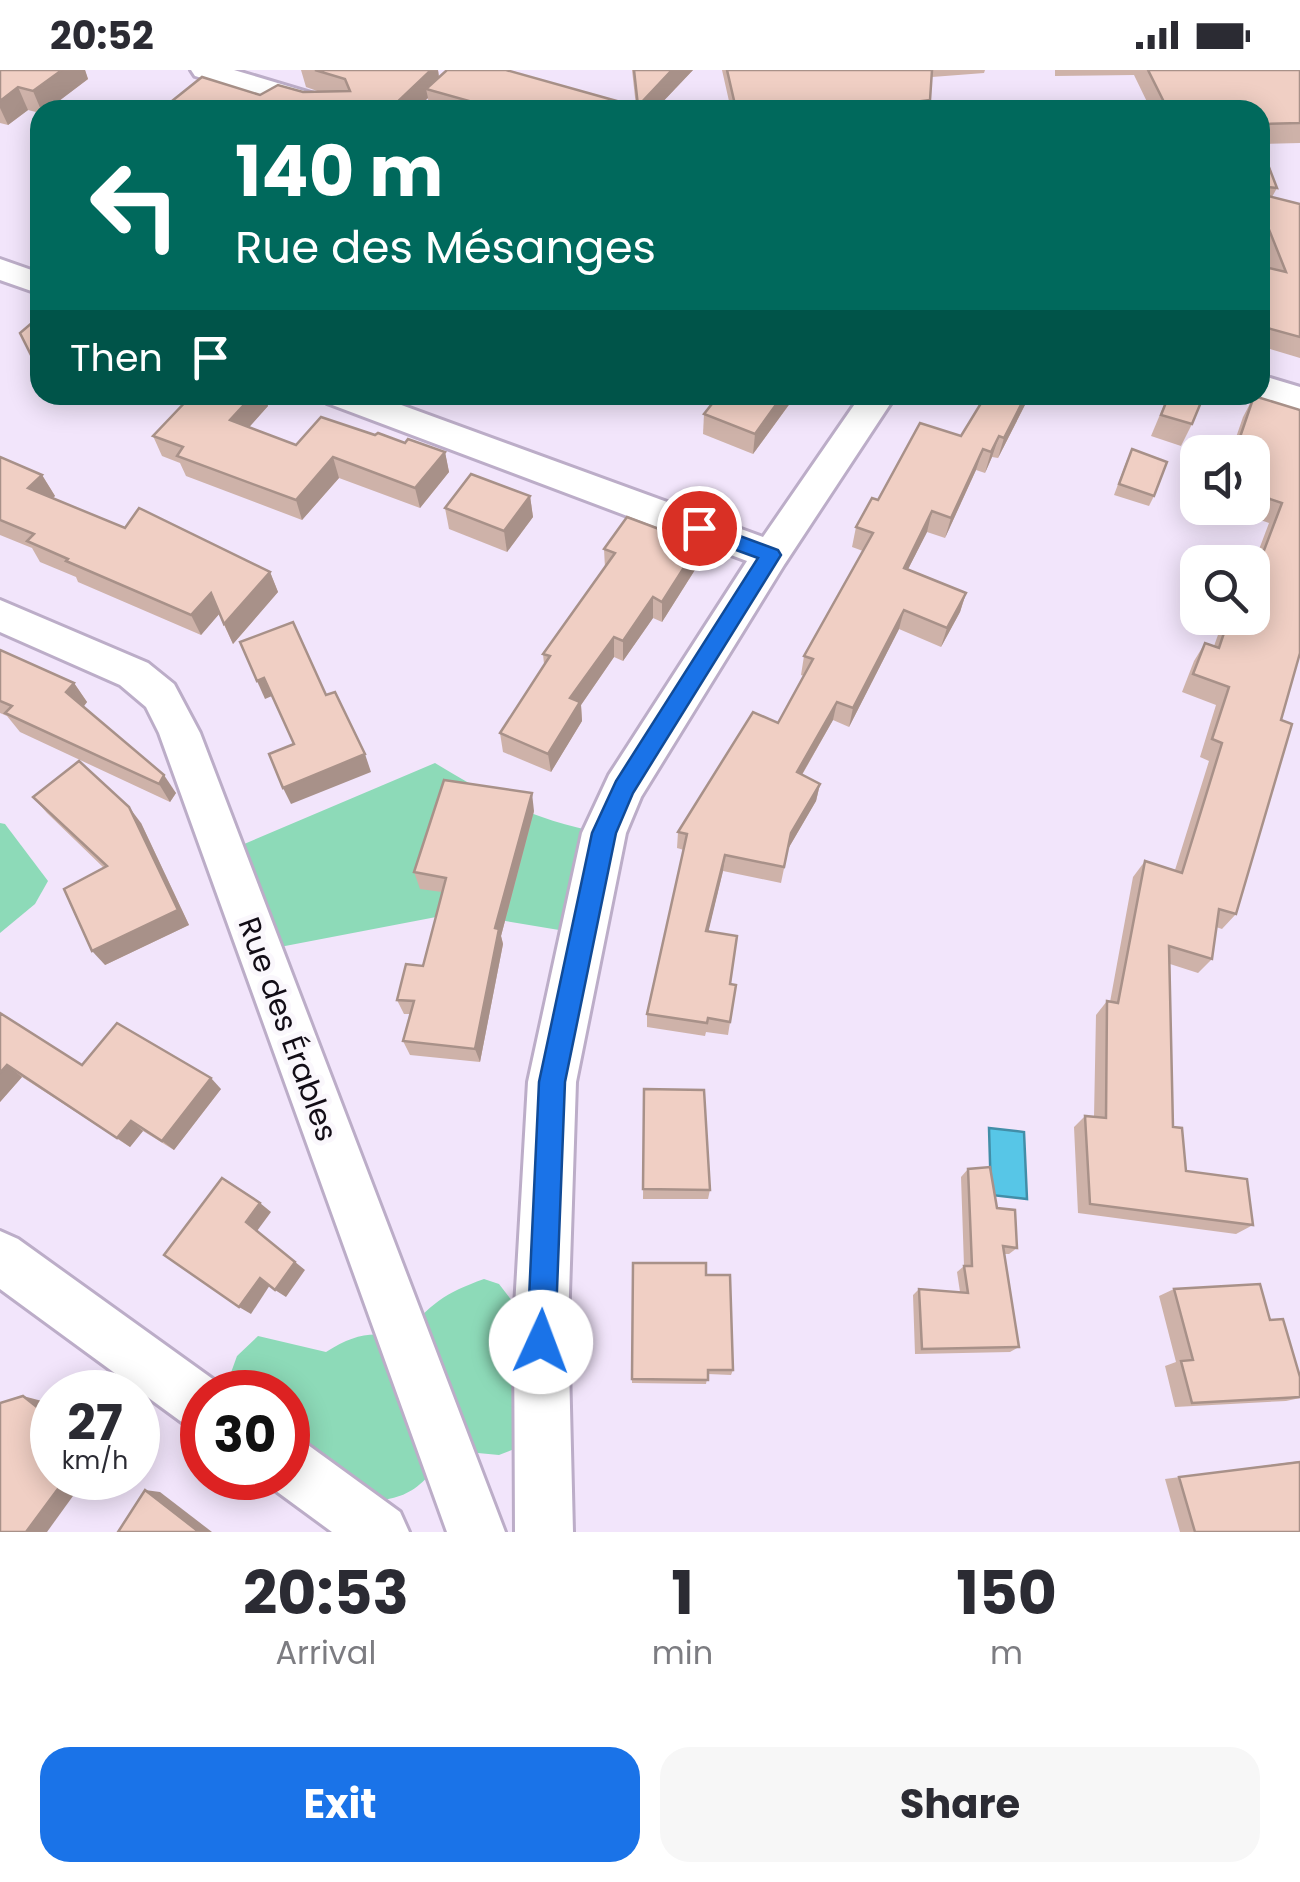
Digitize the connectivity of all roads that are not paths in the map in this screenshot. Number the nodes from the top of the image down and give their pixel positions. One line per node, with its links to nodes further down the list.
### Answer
1 (205, 70): 2 (street)
2 (305, 100)
3 (0, 269): 4 (street)
4 (30, 280)
5 (1270, 390): 6 (street)
6 (1300, 398)
7 (366, 405): 9 (street)
8 (873, 405): 9 (street)
9 (771, 555): 16 (street)
10 (0, 615): 15 (street, Rue des Érables)
11 (0, 1257): 12 (street)
12 (180, 1388)
13 (310, 1482): 14 (street)
14 (380, 1532)
15 (476, 1532)
16 (544, 1532)

